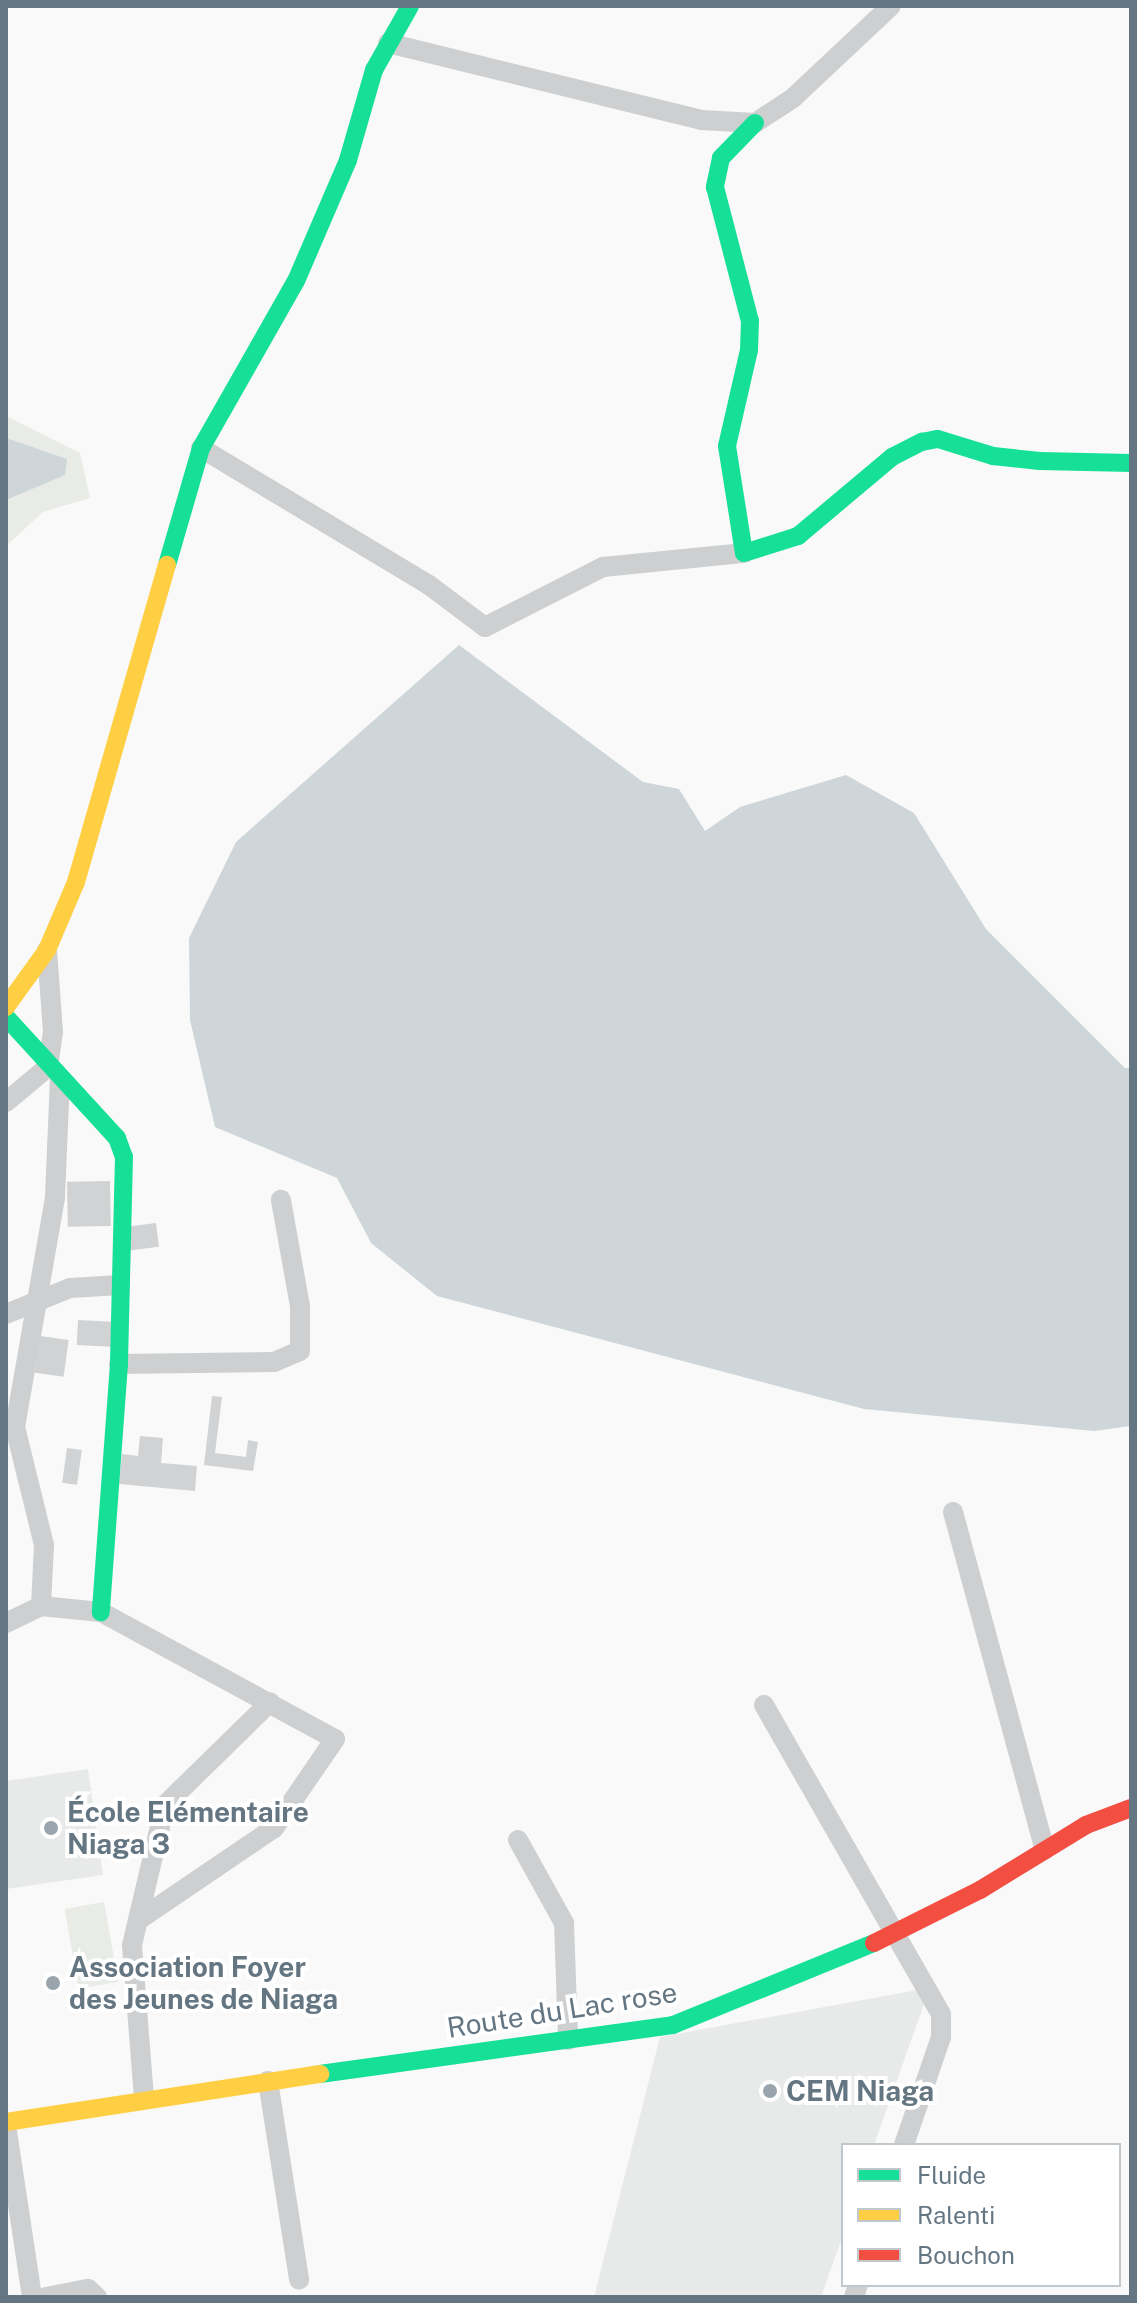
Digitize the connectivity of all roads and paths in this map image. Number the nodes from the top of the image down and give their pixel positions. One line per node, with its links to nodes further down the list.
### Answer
1 (410, 6): 3 (street)
2 (891, 6): 5 (street)
3 (388, 43): 4 (street); 7 (street)
4 (701, 120): 5 (street); 6 (street)
5 (755, 123): 6 (street)
6 (721, 158): 9 (street)
7 (201, 448): 9 (street); 10 (street)
8 (1131, 463): 9 (street)
9 (744, 553)
10 (47, 950): 11 (street); 13 (street)
11 (6, 1007)
12 (6, 1017): 13 (street)
13 (54, 1073): 14 (street); 16 (street); 17 (street)
14 (6, 1102)
15 (281, 1200): 19 (street)
16 (120, 1285): 17 (street); 19 (street)
17 (33, 1304): 18 (street); 21 (street)
18 (6, 1314)
19 (119, 1364): 22 (street)
20 (953, 1512): 28 (street)
21 (41, 1606): 22 (street); 23 (street)
22 (101, 1612): 24 (street)
23 (6, 1623)
24 (270, 1702): 29 (street); 29 (street)
25 (764, 1705): 30 (street)
26 (1131, 1808): 28 (street, Route du Lac rose)
27 (518, 1840): 31 (street)
28 (1045, 1850): 30 (street, Route du Lac rose)
29 (140, 1919): 33 (street)
30 (892, 1936): 31 (street, Route du Lac rose); 35 (street)
31 (568, 2040): 32 (street, Route du Lac rose)
32 (268, 2081): 33 (street, Route du Lac rose); 36 (street)
33 (144, 2098): 34 (street, Route du Lac rose)
34 (6, 2124): 37 (street)
35 (905, 2143)
36 (299, 2280)
37 (32, 2297)
38 (46, 2297): 39 (street)
39 (97, 2297)

